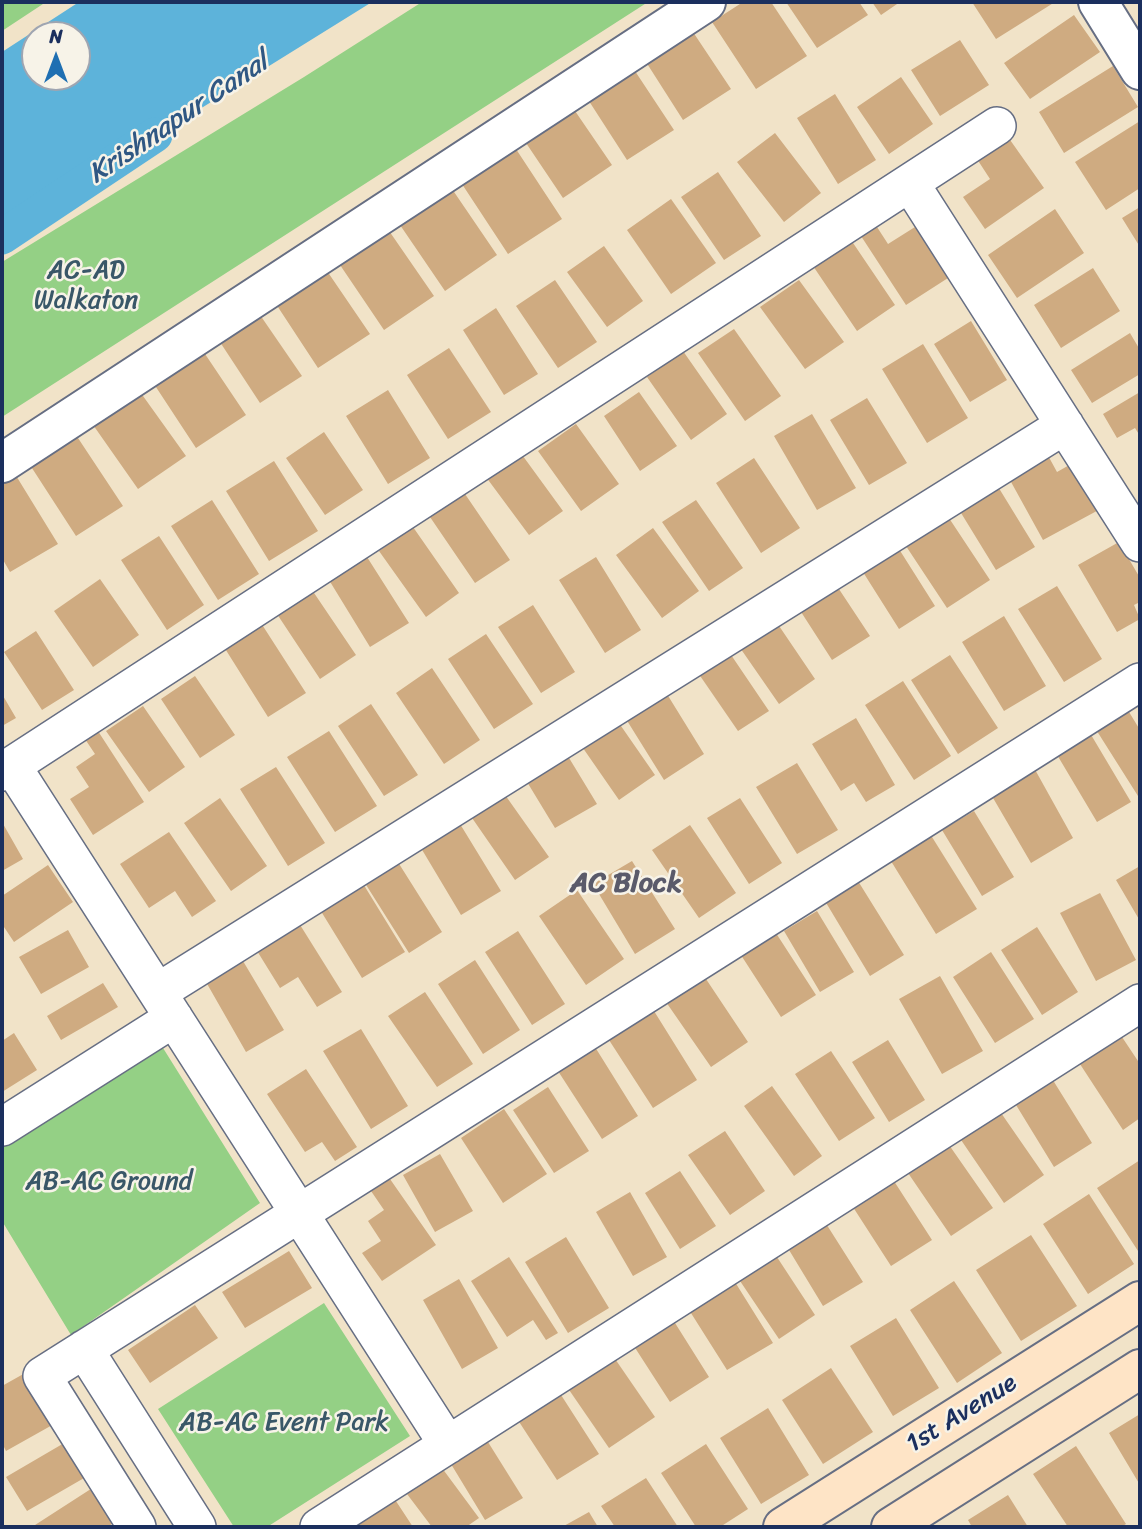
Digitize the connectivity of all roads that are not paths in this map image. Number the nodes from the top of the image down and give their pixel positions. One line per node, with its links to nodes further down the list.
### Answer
1 (706, 2): 7 (street)
2 (1098, 2): 3 (street)
3 (1140, 70)
4 (997, 126): 5 (street)
5 (910, 183): 6 (street); 10 (street)
6 (1065, 425): 8 (street); 12 (street)
7 (2, 463)
8 (1138, 533)
9 (1140, 682): 14 (street)
10 (7, 769): 12 (street)
11 (1140, 1003): 18 (street)
12 (166, 1005): 13 (street); 14 (street)
13 (2, 1127)
14 (299, 1213): 16 (street); 18 (street)
15 (1140, 1301): 22 (main road, 1st Avenue)
16 (84, 1349): 19 (street); 20 (street)
17 (1140, 1369): 23 (main road)
18 (448, 1445): 21 (street)
19 (137, 1527)
20 (198, 1527)
21 (319, 1527)
22 (783, 1527)
23 (891, 1527)

